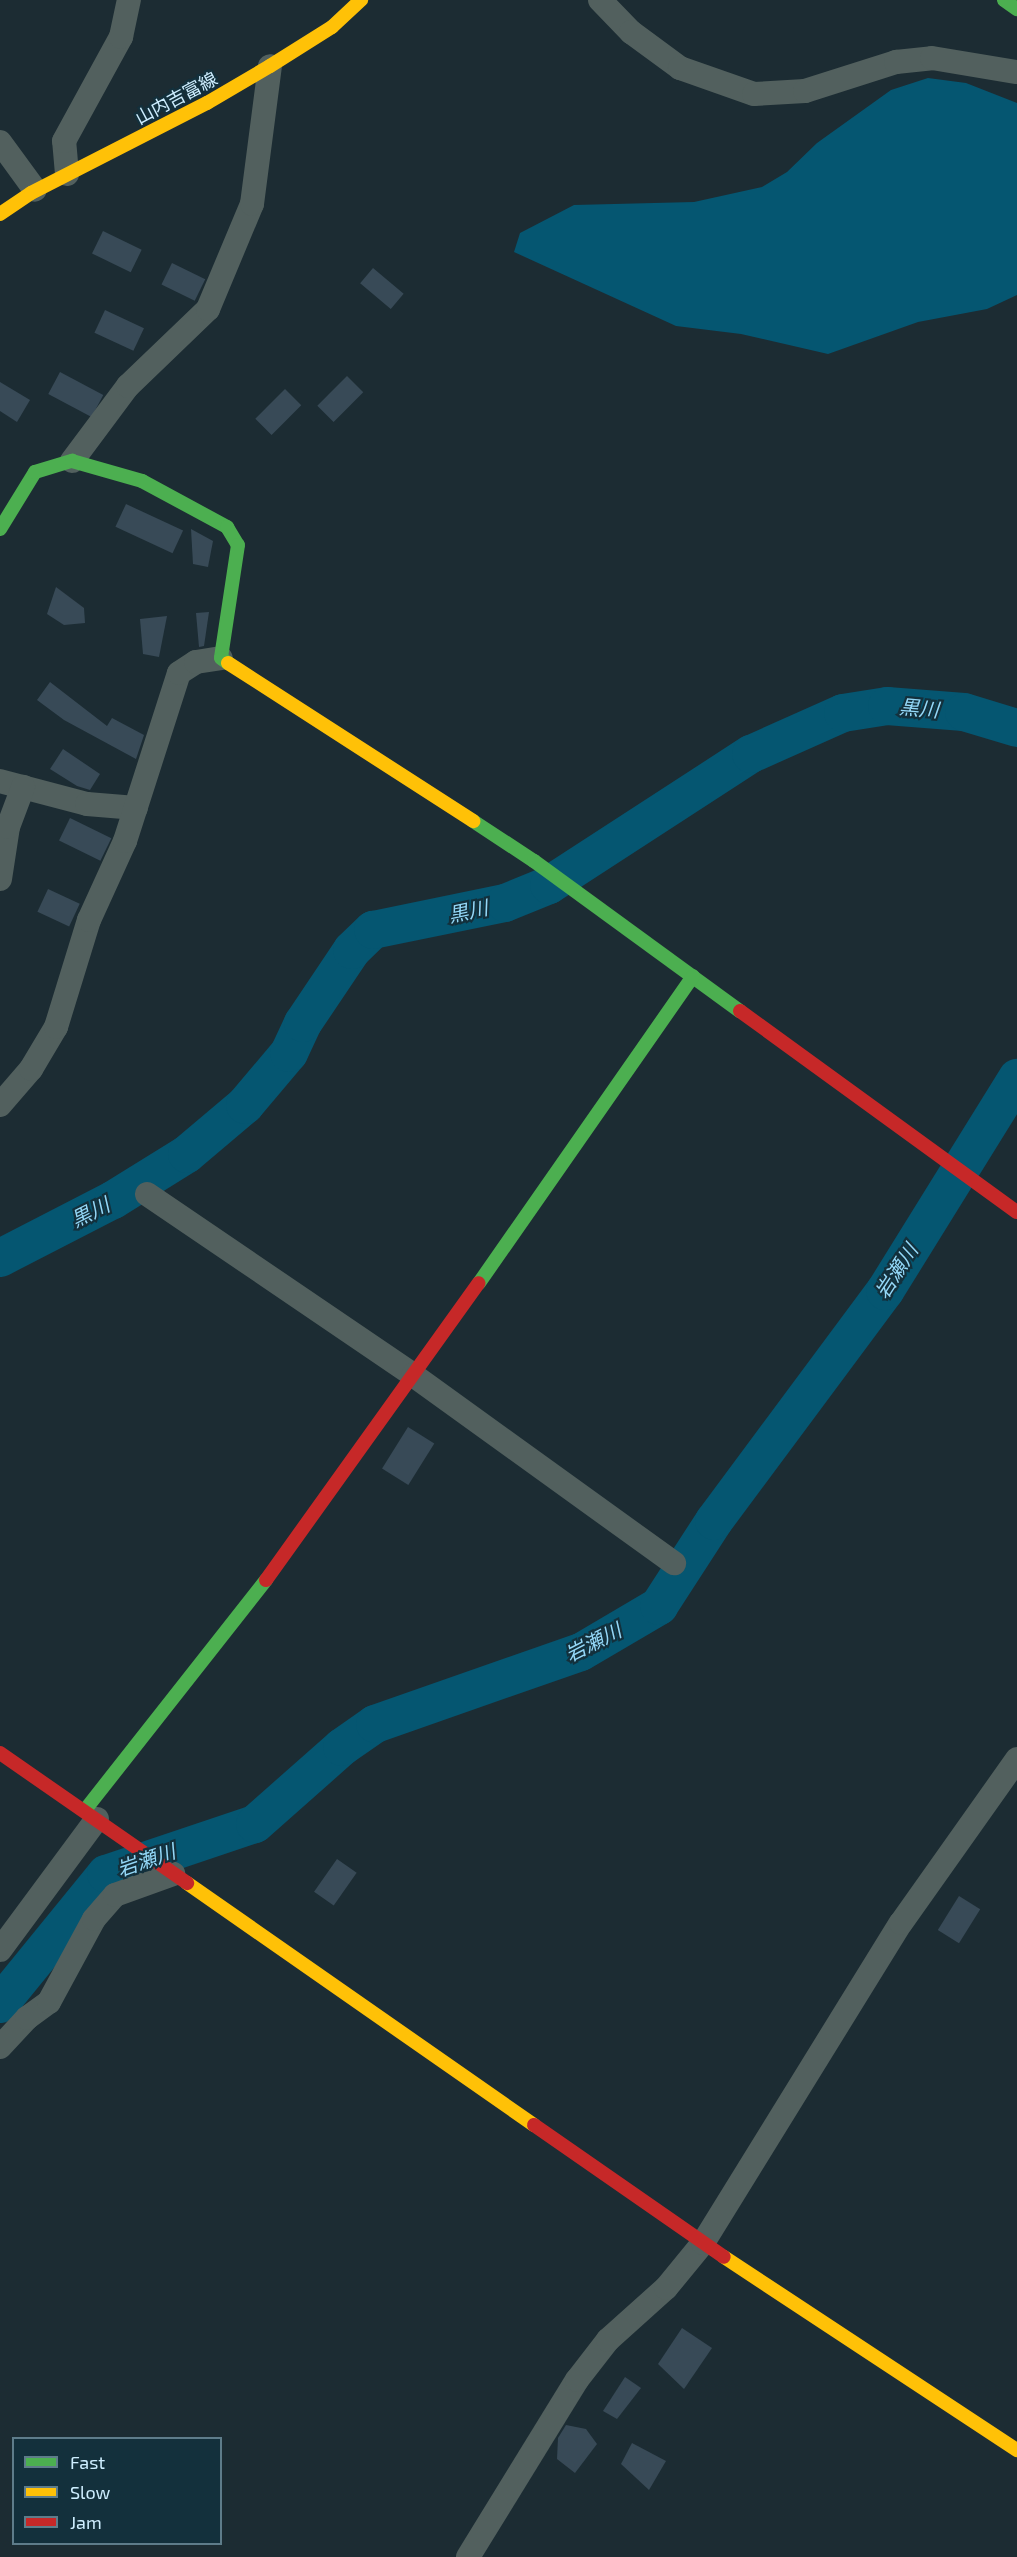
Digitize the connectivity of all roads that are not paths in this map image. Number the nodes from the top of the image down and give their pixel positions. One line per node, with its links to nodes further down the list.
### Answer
1 (129, 0): 9 (street)
2 (361, 0): 6 (main road, 山内吉富線)
3 (600, 0): 7 (street)
4 (1004, 0): 5 (main road)
5 (1017, 9)
6 (270, 66): 9 (main road, 山内吉富線); 12 (street)
7 (1017, 72)
8 (0, 142): 10 (street)
9 (67, 174): 10 (main road, 山内吉富線)
10 (35, 190): 11 (main road, 山内吉富線)
11 (0, 214)
12 (72, 461): 13 (main road); 14 (main road)
13 (0, 529)
14 (221, 658): 17 (street); 19 (main road)
15 (0, 781): 16 (street)
16 (23, 787): 17 (street); 18 (street)
17 (136, 808): 20 (street)
18 (0, 879)
19 (693, 976): 22 (main road); 23 (main road)
20 (0, 1106)
21 (147, 1194): 23 (street)
22 (1017, 1212)
23 (413, 1376): 24 (street); 27 (main road)
24 (674, 1563)
25 (0, 1753): 27 (main road)
26 (1017, 1759): 31 (street)
27 (91, 1815): 28 (main road); 29 (street)
28 (166, 1869): 30 (street); 31 (main road)
29 (0, 1950)
30 (0, 2047)
31 (704, 2243): 32 (main road); 33 (street)
32 (1017, 2450)
33 (468, 2557)

